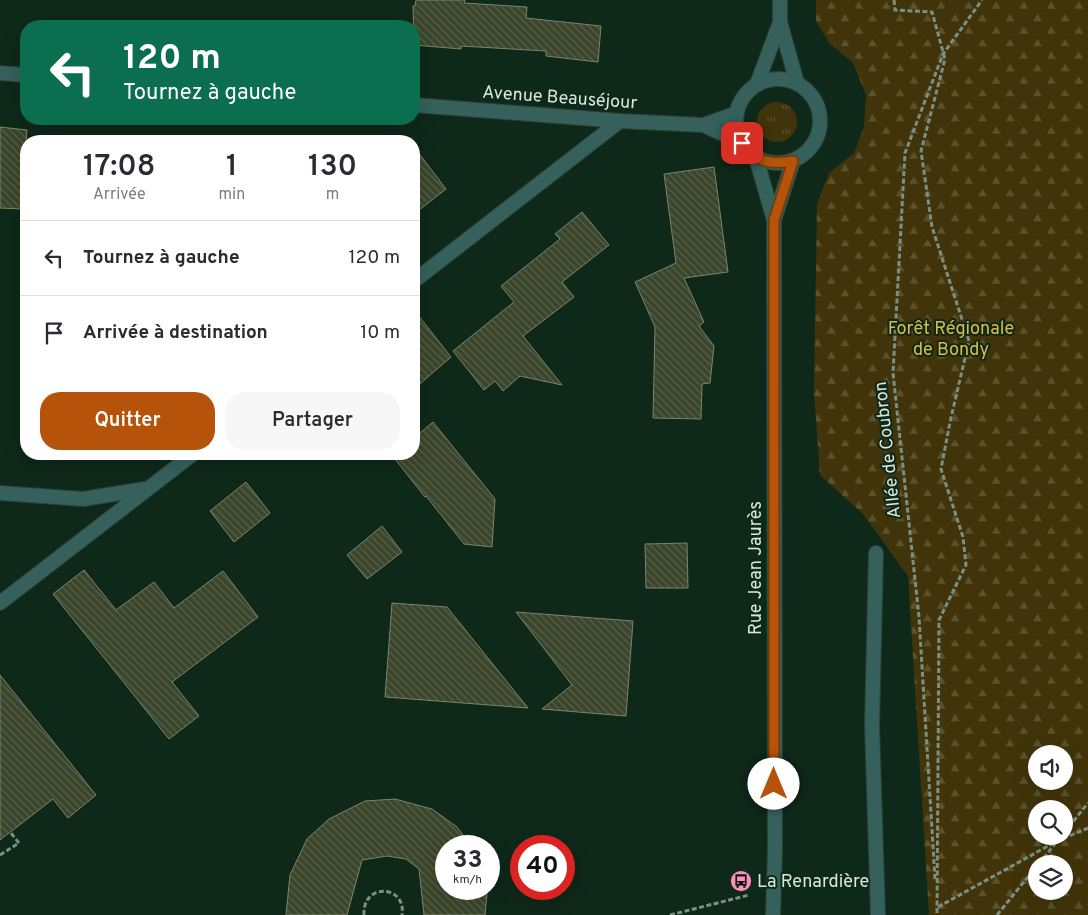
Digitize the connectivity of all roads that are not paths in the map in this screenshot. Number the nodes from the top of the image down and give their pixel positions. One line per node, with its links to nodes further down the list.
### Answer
1 (780, 0): 2 (street)
2 (780, 22): 5 (street); 6 (street)
3 (0, 73): 4 (street)
4 (20, 75)
5 (797, 82): 6 (street); 13 (street)
6 (757, 84): 8 (street)
7 (420, 105): 9 (street, Avenue Beauséjour)
8 (737, 112): 10 (street, Avenue Beauséjour); 11 (street)
9 (620, 121): 10 (street, Avenue Beauséjour); 15 (street)
10 (704, 125): 11 (street, Avenue Beauséjour)
11 (742, 143): 12 (street)
12 (756, 158): 13 (street); 14 (street, Rue Jean Jaurès)
13 (793, 161): 14 (street, Rue Jean Jaurès)
14 (774, 220): 21 (street, Rue Jean Jaurès)
15 (420, 276)
16 (185, 460): 17 (street)
17 (148, 489): 18 (street); 20 (street)
18 (0, 493)
19 (876, 553): 22 (street)
20 (0, 604)
21 (774, 915)
22 (878, 915)

